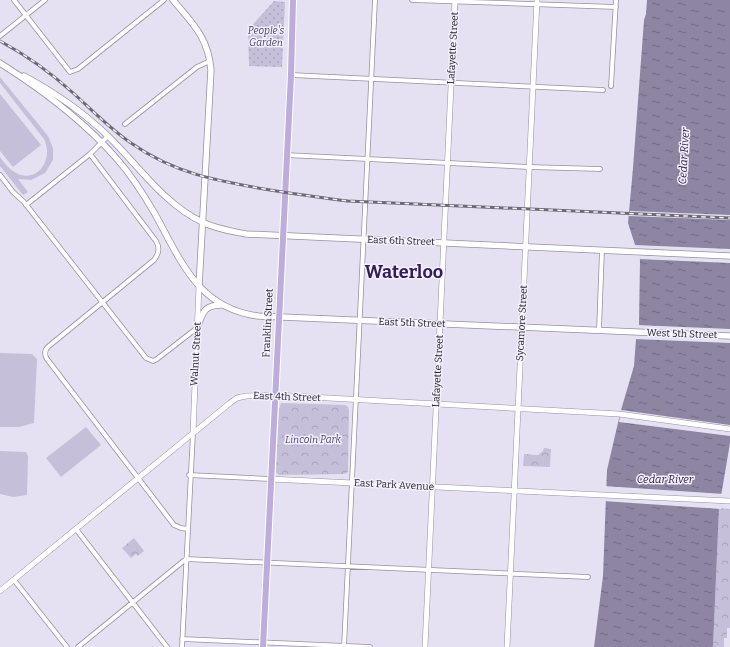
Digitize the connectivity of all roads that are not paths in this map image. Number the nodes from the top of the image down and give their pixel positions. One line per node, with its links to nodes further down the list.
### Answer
1 (14, 0): 12 (street)
2 (45, 0): 12 (street)
3 (164, 0): 12 (street)
4 (173, 0): 14 (main road, Walnut Street)
5 (294, 0): 16 (main road, Franklin Street)
6 (374, 0): 17 (street)
7 (412, 0): 9 (street)
8 (616, 0): 11 (street)
9 (455, 1): 10 (street); 18 (street, Lafayette Street)
10 (537, 2): 11 (street); 19 (street, Sycamore Street)
11 (616, 7): 20 (street)
12 (26, 15): 13 (street)
13 (0, 36)
14 (210, 61): 22 (street); 33 (main road, Walnut Street)
15 (3, 65): 23 (main road, East 6th Street); 24 (main road, East 5th Street)
16 (291, 75): 17 (street); 26 (main road, Franklin Street)
17 (371, 78): 18 (street); 27 (street)
18 (451, 82): 19 (street); 28 (street, Lafayette Street)
19 (533, 86): 21 (street); 29 (street, Sycamore Street)
20 (611, 86)
21 (603, 90)
22 (125, 124)
23 (108, 136): 24 (street); 33 (main road, East 6th Street)
24 (102, 142): 25 (street); 40 (main road, East 5th Street)
25 (90, 154): 32 (street); 41 (street)
26 (286, 155): 27 (street); 34 (main road, Franklin Street)
27 (367, 159): 28 (street); 35 (street)
28 (448, 163): 29 (street); 36 (street, Lafayette Street)
29 (529, 167): 30 (street); 37 (street, Sycamore Street)
30 (600, 169)
31 (0, 175): 32 (street)
32 (26, 205): 41 (street)
33 (202, 222): 34 (main road, East 6th Street); 40 (main road, Walnut Street)
34 (283, 236): 35 (main road, East 6th Street); 43 (main road, Franklin Street)
35 (363, 239): 36 (main road, East 6th Street); 44 (street)
36 (444, 243): 37 (main road, East 6th Street); 45 (street, Lafayette Street)
37 (526, 246): 38 (main road, East 6th Street); 46 (street, Sycamore Street)
38 (602, 250): 39 (main road, East 6th Street); 48 (street)
39 (730, 256)
40 (198, 286): 42 (main road, East 5th Street); 47 (street, Walnut Street)
41 (102, 302): 47 (street); 58 (street)
42 (223, 305): 43 (main road, East 5th Street); 47 (main road)
43 (279, 317): 44 (main road, East 5th Street); 51 (main road, Franklin Street)
44 (359, 320): 45 (main road, East 5th Street); 52 (street)
45 (440, 324): 46 (main road, East 5th Street); 53 (street, Lafayette Street)
46 (522, 327): 48 (main road, East 5th Street); 54 (street, Sycamore Street)
47 (197, 328): 56 (street, Walnut Street)
48 (599, 330): 49 (main road, East 5th Street)
49 (634, 332): 50 (main road, West 5th Street)
50 (730, 336)
51 (274, 395): 52 (street, East 4th Street); 56 (street, East 4th Street); 59 (main road, Franklin Street)
52 (356, 400): 53 (street, East 4th Street); 60 (street)
53 (436, 404): 54 (street, East 4th Street); 61 (street, Lafayette Street)
54 (518, 408): 55 (street, East 4th Street); 62 (street, Sycamore Street)
55 (730, 429)
56 (192, 433): 57 (street, Walnut Street); 58 (street, East 4th Street)
57 (189, 475): 59 (street, East Park Avenue); 65 (street, Walnut Street)
58 (138, 478): 64 (street, East 4th Street); 65 (street)
59 (270, 479): 60 (street, East Park Avenue); 67 (main road, Franklin Street)
60 (352, 483): 61 (street, East Park Avenue); 68 (street)
61 (432, 486): 62 (street, East Park Avenue); 69 (street, Lafayette Street)
62 (514, 491): 63 (street, East Park Avenue); 70 (street, Sycamore Street)
63 (730, 502)
64 (76, 528): 72 (street, East 4th Street); 74 (street)
65 (188, 529): 66 (street, Walnut Street)
66 (186, 559): 67 (street); 74 (street); 75 (street, Walnut Street)
67 (266, 562): 68 (street); 76 (main road, Franklin Street)
68 (348, 566): 69 (street); 77 (street)
69 (429, 570): 70 (street); 83 (street, Lafayette Street)
70 (510, 573): 71 (street); 84 (street, Sycamore Street)
71 (588, 577)
72 (14, 580): 73 (street, East 4th Street); 78 (street)
73 (0, 591)
74 (133, 602): 79 (street); 80 (street)
75 (182, 639): 76 (street); 81 (street, Walnut Street)
76 (263, 645): 77 (street)
77 (344, 646): 82 (street)
78 (67, 647)
79 (78, 647)
80 (168, 647)
81 (182, 647)
82 (370, 647)
83 (425, 647)
84 (506, 647)

